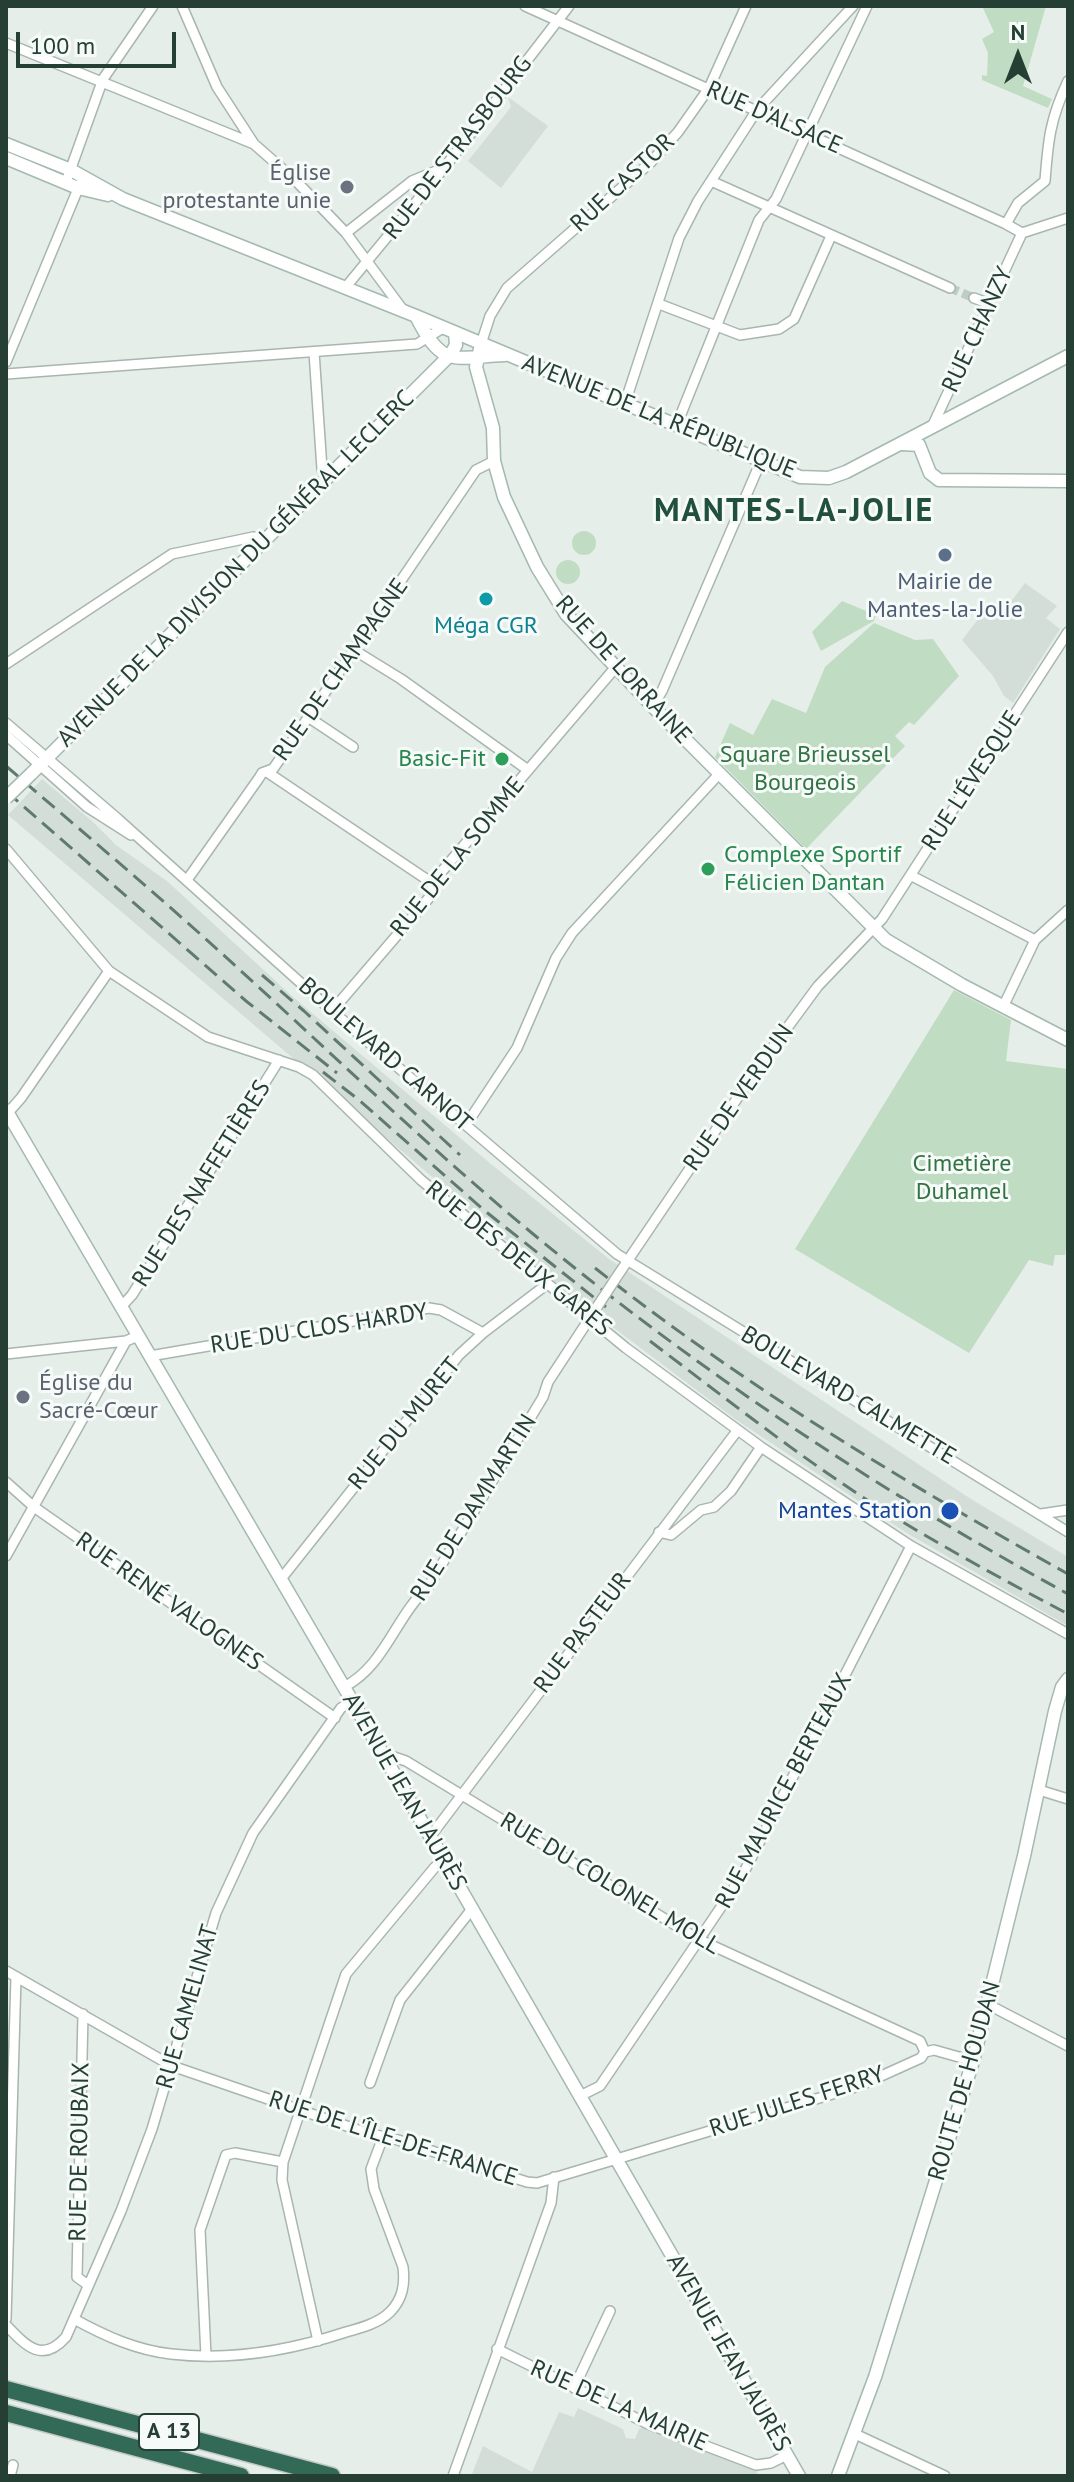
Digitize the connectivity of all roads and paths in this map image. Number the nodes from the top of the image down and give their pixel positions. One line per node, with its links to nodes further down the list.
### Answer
1 (153, 6): 11 (street)
2 (182, 6): 16 (street)
3 (525, 6): 8 (street, RUE D'ALSACE)
4 (569, 6): 8 (street, RUE DE STRASBOURG)
5 (746, 6): 12 (street, RUE CASTOR)
6 (853, 6): 13 (street)
7 (867, 6): 14 (street)
8 (557, 20): 12 (street, RUE D'ALSACE); 18 (street, RUE DE STRASBOURG)
9 (6, 43): 11 (street)
10 (1068, 81): 23 (street)
11 (102, 83): 16 (street); 19 (street)
12 (709, 88): 13 (street, RUE D'ALSACE); 37 (street, RUE CASTOR)
13 (757, 110): 14 (street, RUE D'ALSACE); 20 (street)
14 (809, 133): 21 (street); 23 (street, RUE D'ALSACE)
15 (6, 144): 19 (main road)
16 (254, 144): 24 (street)
17 (6, 158): 19 (main road)
18 (444, 168): 24 (street); 27 (street, RUE DE STRASBOURG)
19 (74, 179): 28 (main road, AVENUE DE LA RÉPUBLIQUE); 42 (street)
20 (711, 181): 21 (street); 31 (street)
21 (766, 210): 26 (street); 34 (street)
22 (1068, 218): 25 (street)
23 (1006, 224): 25 (street, RUE D'ALSACE)
24 (346, 233): 27 (street)
25 (1022, 233): 32 (street, RUE CHANZY)
26 (831, 236): 29 (street); 34 (street)
27 (368, 263): 28 (street, RUE DE STRASBOURG); 33 (street)
28 (345, 288): 33 (main road, AVENUE DE LA RÉPUBLIQUE)
29 (950, 288)
30 (974, 298): 32 (street)
31 (659, 304): 34 (street); 44 (street)
32 (990, 304): 46 (street, RUE CHANZY)
33 (410, 314): 35 (main road, AVENUE DE LA RÉPUBLIQUE); 36 (main road)
34 (715, 327): 45 (street)
35 (449, 330): 36 (street); 37 (main road, AVENUE DE LA RÉPUBLIQUE); 41 (main road, AVENUE DE LA DIVISION DU GÉNÉRAL LECLERC)
36 (427, 339): 38 (street); 41 (main road)
37 (481, 344): 39 (main road, AVENUE DE LA RÉPUBLIQUE); 41 (main road)
38 (314, 352): 43 (street); 51 (street)
39 (508, 355): 41 (main road, AVENUE DE LA RÉPUBLIQUE); 44 (main road, AVENUE DE LA RÉPUBLIQUE)
40 (1068, 356): 46 (main road, AVENUE DE LA RÉPUBLIQUE)
41 (458, 359): 49 (main road, RUE DE LORRAINE); 51 (main road, AVENUE DE LA DIVISION DU GÉNÉRAL LECLERC)
42 (6, 362)
43 (6, 374)
44 (625, 403): 45 (main road, AVENUE DE LA RÉPUBLIQUE)
45 (677, 424): 50 (main road, AVENUE DE LA RÉPUBLIQUE)
46 (930, 428): 47 (main road, AVENUE DE LA RÉPUBLIQUE); 48 (main road)
47 (899, 445): 48 (main road); 50 (main road, AVENUE DE LA RÉPUBLIQUE)
48 (919, 445): 52 (main road)
49 (494, 461): 55 (street, RUE DE CHAMPAGNE); 57 (main road, RUE DE LORRAINE)
50 (761, 461): 58 (street)
51 (329, 476): 53 (main road, AVENUE DE LA DIVISION DU GÉNÉRAL LECLERC)
52 (1068, 481)
53 (267, 539): 56 (street); 63 (main road, AVENUE DE LA DIVISION DU GÉNÉRAL LECLERC)
54 (1068, 632): 69 (street, RUE L'ÉVESQUE)
55 (354, 650): 59 (street, RUE DE CHAMPAGNE); 64 (street)
56 (6, 664)
57 (615, 668): 58 (main road, RUE DE LORRAINE); 64 (street, RUE DE LA SOMME)
58 (653, 706): 66 (main road, RUE DE LORRAINE)
59 (308, 717): 62 (street); 65 (street, RUE DE CHAMPAGNE)
60 (6, 723): 63 (street, BOULEVARD CARNOT)
61 (6, 735): 63 (street, BOULEVARD CARNOT)
62 (353, 747)
63 (40, 765): 67 (main road, AVENUE DE LA DIVISION DU GÉNÉRAL LECLERC, bridge); 70 (street, BOULEVARD CARNOT)
64 (528, 770): 71 (street, RUE DE LA SOMME)
65 (267, 772): 70 (street, RUE DE CHAMPAGNE); 71 (street)
66 (720, 773): 73 (main road, RUE DE LORRAINE); 81 (street)
67 (6, 798)
68 (6, 849): 75 (street, RUE DES DEUX GARES)
69 (912, 876): 73 (street, RUE L'ÉVESQUE); 74 (street)
70 (187, 880): 77 (street, BOULEVARD CARNOT)
71 (432, 883): 77 (street, RUE DE LA SOMME)
72 (1068, 910): 74 (street)
73 (873, 927): 76 (main road, RUE DE LORRAINE); 82 (street, RUE DE VERDUN)
74 (1035, 940): 76 (street)
75 (109, 971): 79 (street, RUE DES DEUX GARES); 80 (street)
76 (1003, 1007): 78 (main road, RUE DE LORRAINE)
77 (332, 1011): 81 (street, BOULEVARD CARNOT)
78 (1068, 1040)
79 (279, 1060): 83 (street, RUE DES DEUX GARES); 84 (street, RUE DES NAFFETIÈRES)
80 (7, 1113): 84 (main road, AVENUE JEAN JAURÈS)
81 (466, 1125): 82 (street, BOULEVARD CARNOT)
82 (627, 1261): 85 (street, RUE DE VERDUN, bridge); 97 (street, BOULEVARD CALMETTE)
83 (546, 1285): 86 (street, RUE DES DEUX GARES); 87 (street, RUE DU MURET)
84 (121, 1307): 88 (main road, AVENUE JEAN JAURÈS)
85 (597, 1307): 86 (street, RUE DE DAMMARTIN)
86 (589, 1318): 92 (street, RUE DES DEUX GARES); 105 (street, RUE DE DAMMARTIN)
87 (483, 1333): 91 (street, RUE DU CLOS HARDY); 102 (street, RUE DU MURET)
88 (138, 1336): 89 (street); 91 (main road, AVENUE JEAN JAURÈS)
89 (126, 1341): 90 (street); 95 (street)
90 (6, 1354)
91 (150, 1356): 102 (main road, AVENUE JEAN JAURÈS)
92 (737, 1431): 93 (street, RUE DES DEUX GARES); 98 (street, RUE PASTEUR)
93 (761, 1447): 98 (street); 100 (street, RUE DES DEUX GARES)
94 (6, 1482): 95 (street, RUE RENÉ VALOGNES)
95 (34, 1507): 101 (street); 107 (street, RUE RENÉ VALOGNES)
96 (1068, 1510): 97 (street)
97 (1041, 1514): 99 (street, BOULEVARD CALMETTE)
98 (659, 1532): 110 (street, RUE PASTEUR)
99 (1068, 1532)
100 (911, 1546): 103 (street, RUE DES DEUX GARES); 115 (street, RUE MAURICE BERTEAUX)
101 (6, 1556)
102 (281, 1579): 105 (main road, AVENUE JEAN JAURÈS)
103 (1068, 1634)
104 (1068, 1679): 109 (main road, ROUTE DE HOUDAN)
105 (344, 1687): 106 (main road, AVENUE JEAN JAURÈS)
106 (352, 1701): 107 (street, RUE CAMELINAT); 108 (main road, AVENUE JEAN JAURÈS)
107 (335, 1718): 123 (street, RUE CAMELINAT)
108 (382, 1753): 110 (street, RUE DU COLONEL MOLL); 112 (main road, AVENUE JEAN JAURÈS)
109 (1039, 1790): 111 (street); 118 (main road, ROUTE DE HOUDAN)
110 (463, 1796): 112 (street, RUE PASTEUR); 115 (street, RUE DU COLONEL MOLL)
111 (1068, 1799)
112 (430, 1837): 113 (main road, AVENUE JEAN JAURÈS)
113 (444, 1861): 114 (main road, AVENUE JEAN JAURÈS); 126 (street)
114 (472, 1909): 124 (street); 125 (main road, AVENUE JEAN JAURÈS)
115 (698, 1939): 121 (street, RUE DU COLONEL MOLL); 125 (street, RUE MAURICE BERTEAUX)
116 (6, 1971): 117 (street, RUE DE L'ÎLE-DE-FRANCE)
117 (16, 1977): 119 (street, RUE DE L'ÎLE-DE-FRANCE); 134 (street)
118 (989, 2005): 120 (street); 122 (main road, ROUTE DE HOUDAN)
119 (83, 2014): 123 (street, RUE DE L'ÎLE-DE-FRANCE); 131 (street, RUE DE ROUBAIX)
120 (1068, 2046)
121 (925, 2052): 122 (street); 128 (street, RUE JULES FERRY)
122 (973, 2061): 141 (main road, ROUTE DE HOUDAN)
123 (172, 2066): 126 (street, RUE DE L'ÎLE-DE-FRANCE); 131 (street, RUE CAMELINAT)
124 (370, 2083)
125 (580, 2096): 128 (main road, AVENUE JEAN JAURÈS)
126 (301, 2111): 127 (street, RUE DE L'ÎLE-DE-FRANCE); 129 (street)
127 (383, 2137): 130 (street, RUE DE L'ÎLE-DE-FRANCE); 135 (street)
128 (616, 2159): 130 (street, RUE DE L'ÎLE-DE-FRANCE); 142 (main road, AVENUE JEAN JAURÈS)
129 (283, 2162): 135 (street); 137 (street)
130 (554, 2177): 136 (street)
131 (88, 2285): 133 (street, RUE CAMELINAT)
132 (610, 2311): 138 (street)
133 (74, 2319): 134 (street, RUE CAMELINAT); 137 (street)
134 (6, 2322)
135 (318, 2341): 137 (street)
136 (497, 2349): 138 (street, RUE DE LA MAIRIE); 147 (street)
137 (206, 2356)
138 (574, 2388): 142 (street, RUE DE LA MAIRIE)
139 (6, 2389): 146 (highway, A 13)
140 (6, 2413): 145 (highway, A 13)
141 (853, 2433): 149 (main road, ROUTE DE HOUDAN); 150 (street)
142 (787, 2455): 148 (main road, AVENUE JEAN JAURÈS)
143 (13, 2465): 144 (street)
144 (10, 2476)
145 (241, 2476)
146 (332, 2476)
147 (453, 2476)
148 (799, 2476)
149 (838, 2476)
150 (945, 2476)

